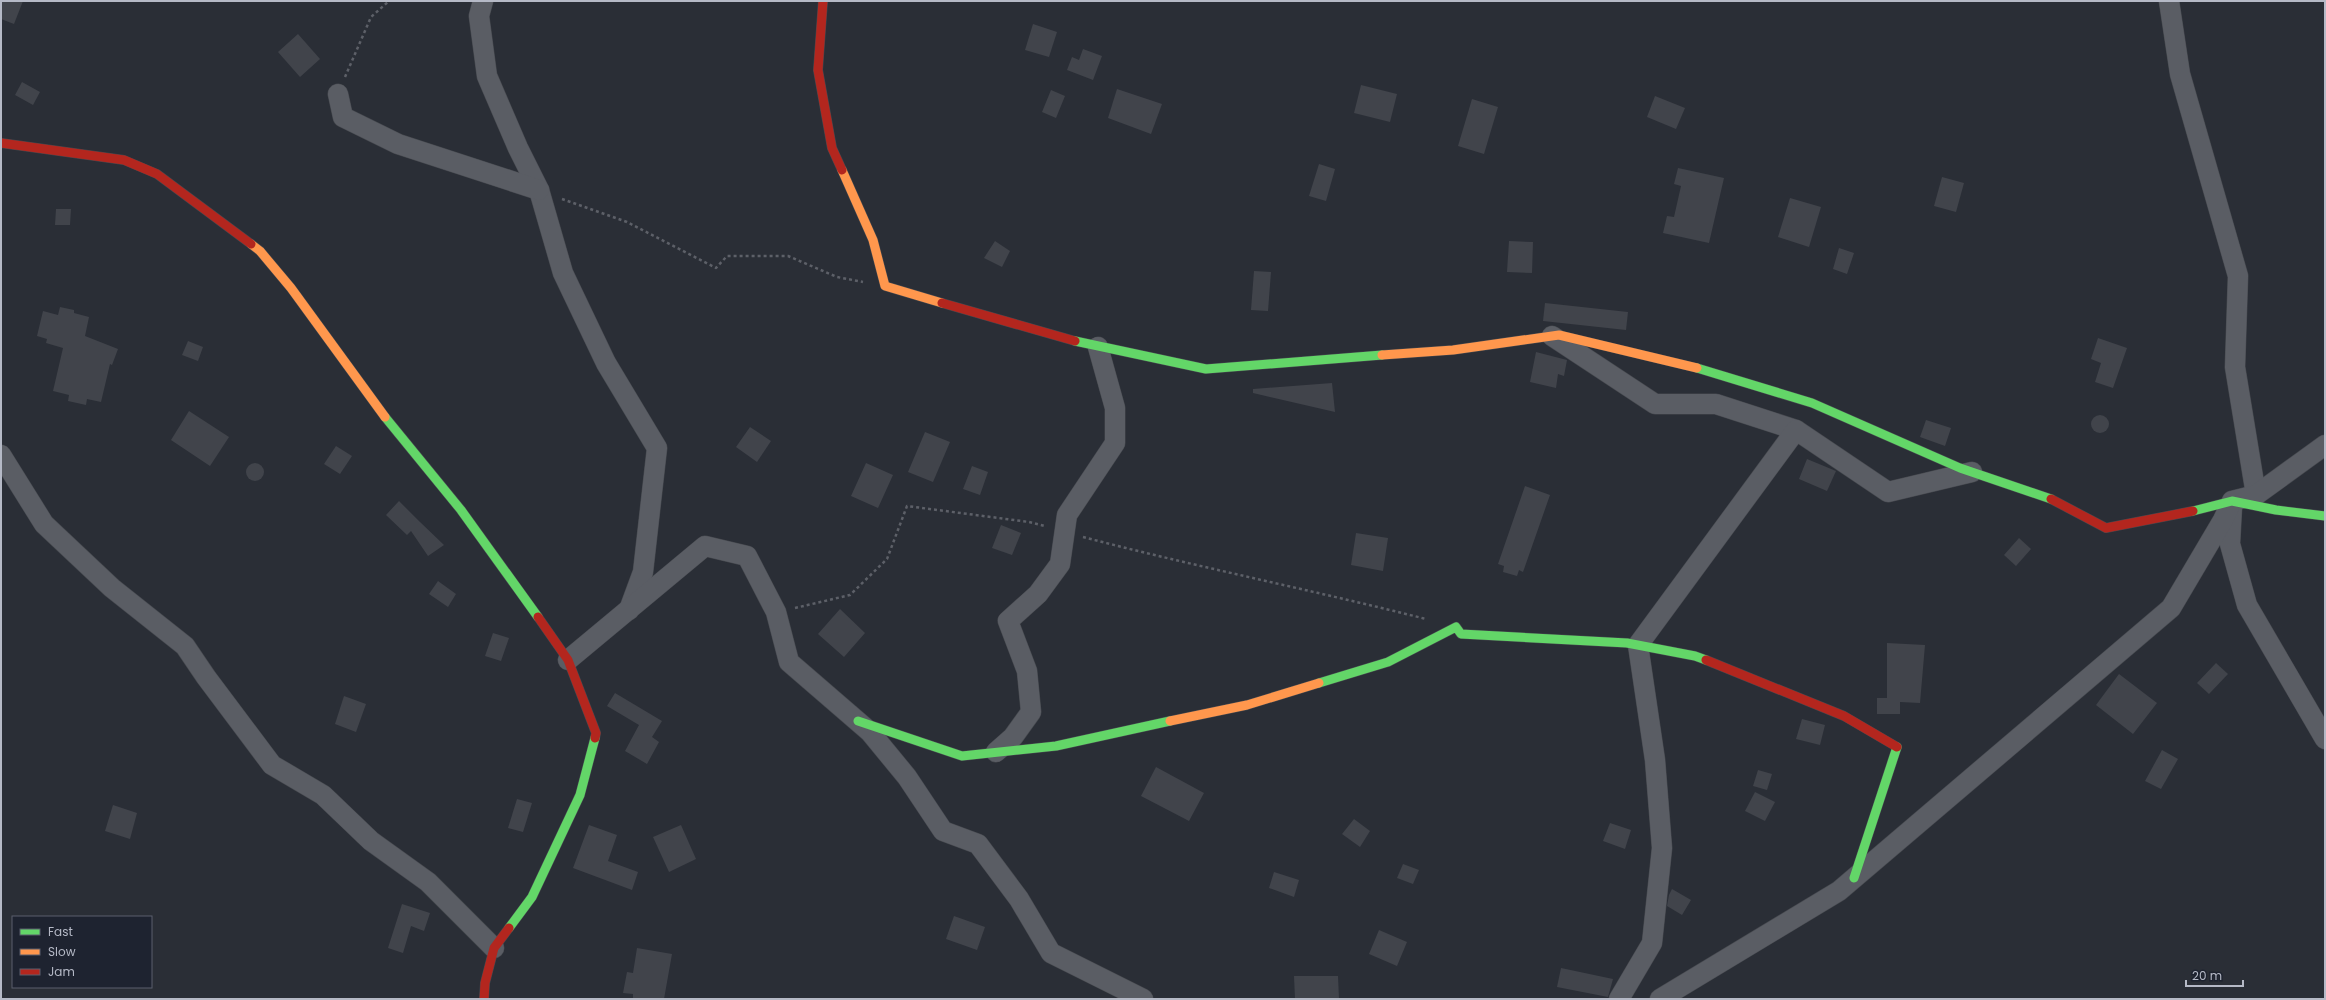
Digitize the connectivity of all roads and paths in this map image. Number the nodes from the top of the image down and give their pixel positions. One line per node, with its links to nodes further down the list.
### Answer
1 (389, 1): 5 (path)
2 (483, 1): 7 (street)
3 (823, 1): 8 (street)
4 (2169, 1): 15 (street)
5 (338, 94): 7 (street)
6 (1, 143): 23 (street)
7 (539, 190): 8 (path); 19 (street)
8 (885, 286): 10 (street)
9 (1552, 336): 10 (street); 11 (street); 14 (street)
10 (1098, 347): 18 (street)
11 (1796, 430): 14 (street); 22 (street)
12 (2325, 445): 15 (street)
13 (1, 455): 28 (street)
14 (1972, 472): 16 (street)
15 (2256, 496): 16 (street)
16 (2232, 501): 17 (street); 25 (street); 27 (street)
17 (2325, 516)
18 (1064, 532): 20 (path); 21 (path); 26 (street)
19 (629, 610): 20 (street); 23 (street)
20 (776, 612): 24 (street)
21 (1456, 627): 22 (street); 26 (street)
22 (1638, 645): 27 (street); 31 (street)
23 (568, 660): 28 (street)
24 (858, 721): 26 (street); 30 (street)
25 (2325, 739)
26 (996, 752)
27 (1854, 878): 32 (street)
28 (494, 948): 29 (street)
29 (484, 999)
30 (1143, 999)
31 (1620, 999)
32 (1660, 999)

